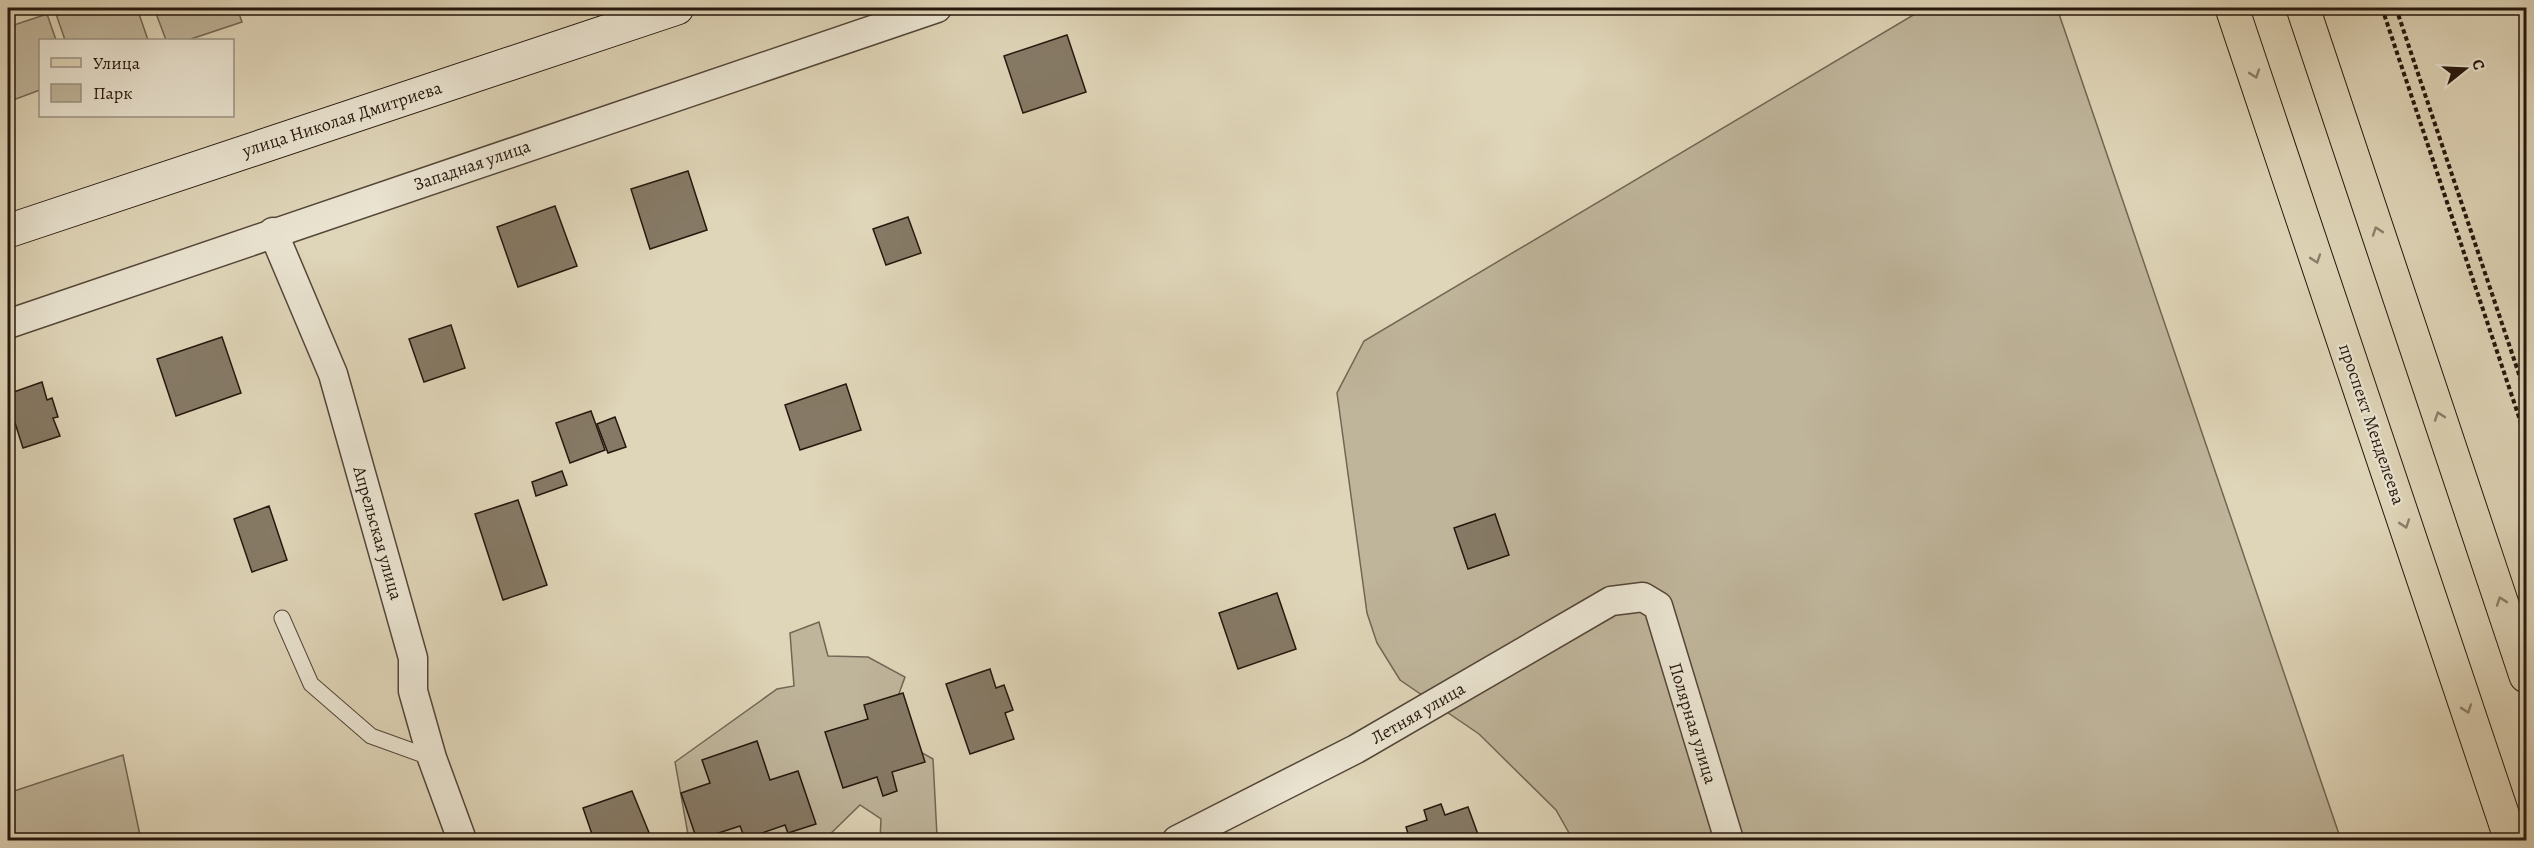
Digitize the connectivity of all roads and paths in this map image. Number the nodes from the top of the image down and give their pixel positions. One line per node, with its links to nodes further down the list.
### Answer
1 (677, 8): 7 (main road, улица Николая Дмитриева)
2 (937, 8): 8 (street, Западная улица)
3 (2232, 8): 19 (main road, проспект Менделеева, one-way to 19)
4 (2303, 8): 14 (main road, one-way to 4)
5 (2382, 8): 11 (path)
6 (2396, 8): 10 (path)
7 (8, 231)
8 (273, 232): 9 (street, Западная улица); 15 (street, Апрельская улица)
9 (8, 324)
10 (2526, 394)
11 (2526, 438)
12 (1658, 606): 17 (street, Летняя улица); 18 (street, Полярная улица)
13 (282, 618): 15 (lane)
14 (2526, 676)
15 (432, 758): 16 (street, Апрельская улица)
16 (462, 840)
17 (1177, 840)
18 (1729, 840)
19 (2511, 840)

